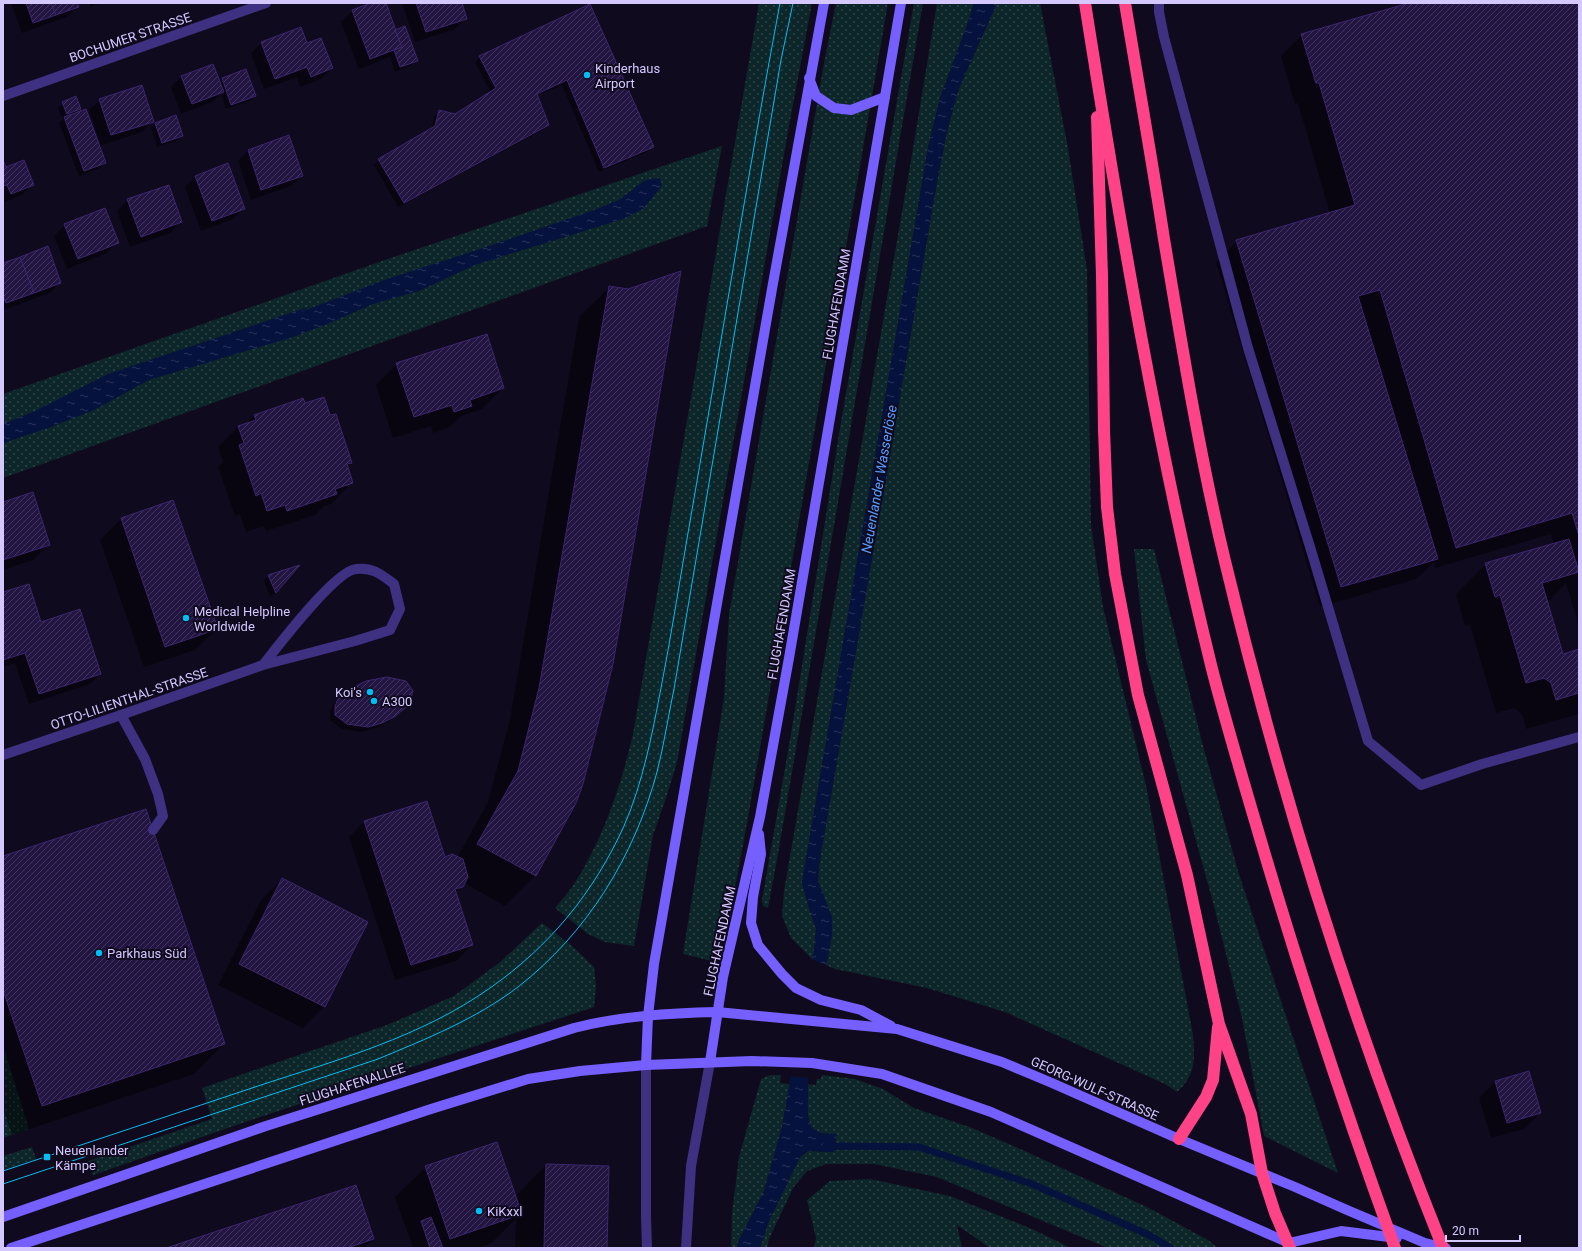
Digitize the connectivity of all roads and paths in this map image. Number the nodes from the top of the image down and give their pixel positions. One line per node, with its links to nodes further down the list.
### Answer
1 (266, 3): 9 (street, BOCHUMER STRASSE)
2 (824, 3): 8 (main road)
3 (901, 3): 10 (main road, FLUGHAFENDAMM)
4 (1085, 3): 7 (highway)
5 (1125, 3): 33 (highway)
6 (1159, 3): 13 (street)
7 (1096, 71): 19 (highway); 32 (highway)
8 (809, 78): 10 (main road); 18 (main road)
9 (3, 96)
10 (885, 98): 15 (main road, FLUGHAFENDAMM)
11 (263, 665): 11 (street, OTTO-LILIENTHAL-STRASSE); 12 (street, OTTO-LILIENTHAL-STRASSE)
12 (121, 716): 14 (street, OTTO-LILIENTHAL-STRASSE); 16 (street)
13 (1579, 737)
14 (3, 755)
15 (758, 826): 17 (main road, FLUGHAFENDAMM); 20 (main road)
16 (153, 830)
17 (718, 1012): 18 (main road, FLUGHAFENALLEE); 20 (main road, GEORG-WULF-STRASSE); 21 (main road, FLUGHAFENDAMM)
18 (648, 1016): 22 (main road); 25 (main road, FLUGHAFENALLEE)
19 (1219, 1024): 23 (highway); 24 (highway)
20 (897, 1029): 23 (main road, GEORG-WULF-STRASSE)
21 (710, 1062): 22 (main road); 27 (main road); 30 (street, FLUGHAFENDAMM)
22 (646, 1065): 28 (main road); 29 (street)
23 (1179, 1140): 24 (main road, GEORG-WULF-STRASSE)
24 (1262, 1173): 26 (main road, GEORG-WULF-STRASSE); 27 (highway)
25 (3, 1217)
26 (1425, 1243): 27 (main road); 33 (main road, GEORG-WULF-STRASSE)
27 (1290, 1246): 31 (highway)
28 (11, 1248)
29 (647, 1248)
30 (686, 1248)
31 (1301, 1248)
32 (1395, 1248)
33 (1444, 1248)

